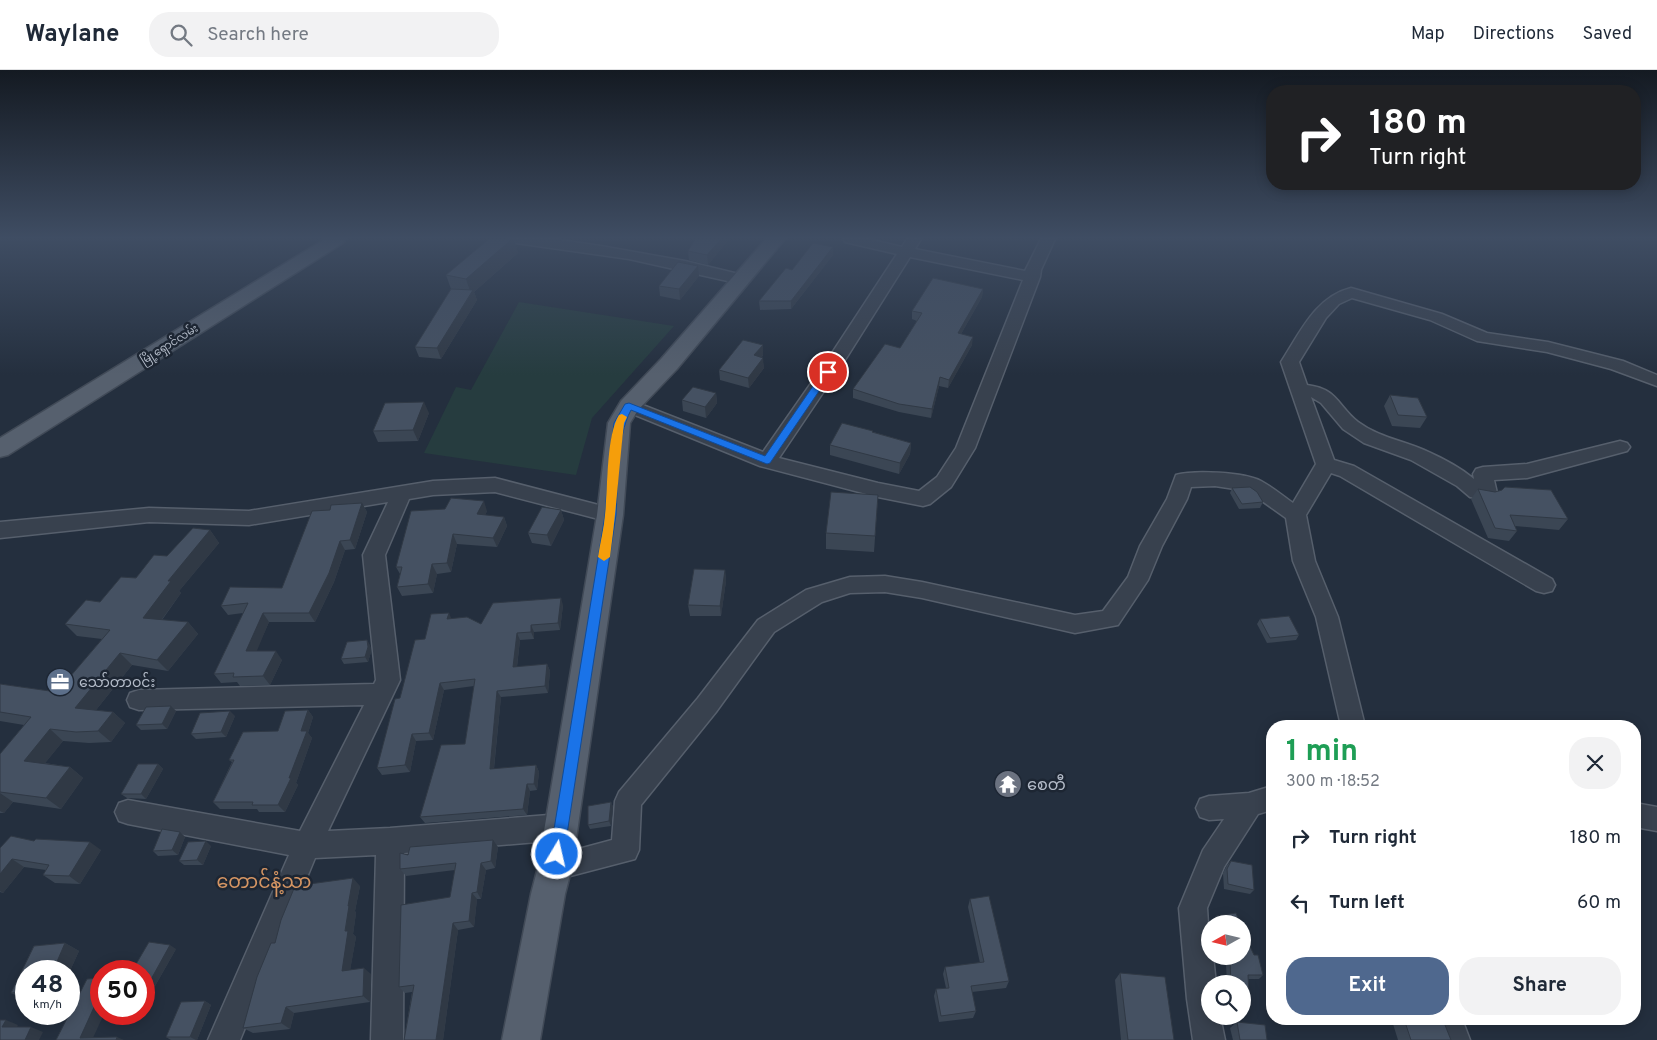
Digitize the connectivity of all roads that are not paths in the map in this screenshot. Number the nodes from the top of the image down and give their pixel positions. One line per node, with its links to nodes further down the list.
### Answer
1 (264, 284): 9 (main road, မြို့ရှောင်လမ်း)
2 (737, 284): 7 (main road)
3 (885, 284): 10 (street)
4 (1029, 284): 10 (street)
5 (1657, 381): 6 (street)
6 (1300, 390): 8 (street); 11 (street)
7 (629, 406): 10 (street); 13 (main road)
8 (1620, 447)
9 (0, 449)
10 (767, 461)
11 (1326, 464): 14 (street); 16 (street)
12 (402, 493): 13 (street); 15 (street); 17 (street)
13 (610, 515): 25 (main road)
14 (1296, 515): 19 (street); 28 (street)
15 (0, 530)
16 (1544, 585)
17 (382, 694): 18 (street); 27 (street)
18 (139, 700)
19 (1352, 720)
20 (1261, 801): 21 (street); 33 (street)
21 (1209, 808)
22 (128, 812): 27 (street)
23 (1641, 816): 24 (street)
24 (1657, 819)
25 (561, 827): 26 (street); 28 (main road)
26 (390, 841): 27 (street); 31 (street)
27 (308, 845): 30 (street)
28 (555, 867): 32 (main road)
29 (1449, 1025): 34 (street)
30 (224, 1040)
31 (387, 1040)
32 (521, 1040)
33 (1209, 1040)
34 (1454, 1040)

